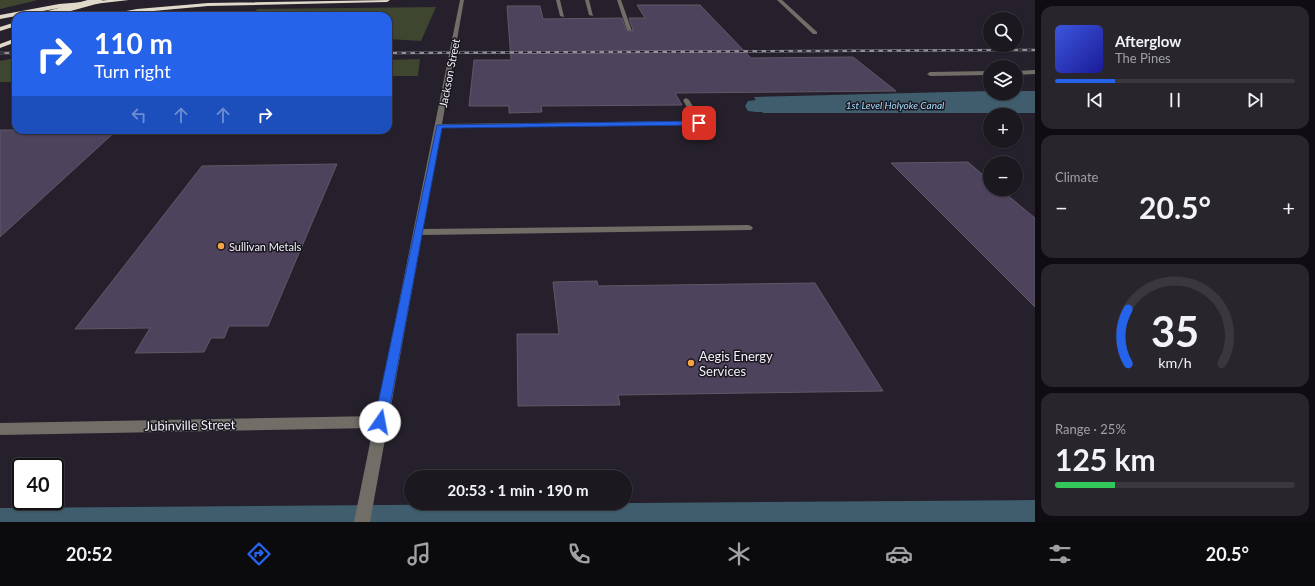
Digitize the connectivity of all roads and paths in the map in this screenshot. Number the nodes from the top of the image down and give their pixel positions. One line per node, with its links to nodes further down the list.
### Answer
1 (99, 0): 10 (highway, bridge)
2 (126, 0): 9 (highway)
3 (386, 0): 11 (highway)
4 (462, 0): 27 (street, Jackson Street)
5 (558, 0): 13 (street)
6 (587, 0): 14 (street)
7 (619, 0): 18 (street)
8 (779, 0): 19 (street)
9 (30, 12)
10 (56, 12)
11 (127, 12)
12 (12, 15): 15 (highway)
13 (562, 16)
14 (591, 16)
15 (0, 17)
16 (12, 25): 17 (highway)
17 (0, 29)
18 (630, 30)
19 (815, 33)
20 (12, 42): 21 (highway)
21 (0, 46)
22 (1035, 72): 24 (street)
23 (983, 73): 25 (street)
24 (1023, 73)
25 (930, 74)
26 (686, 100): 27 (street)
27 (439, 126): 29 (street, Jackson Street)
28 (748, 228): 29 (street)
29 (418, 232): 30 (street, Jackson Street)
30 (380, 422): 31 (street, Jubinville Street); 32 (street, Jackson Street)
31 (0, 429)
32 (362, 522)

